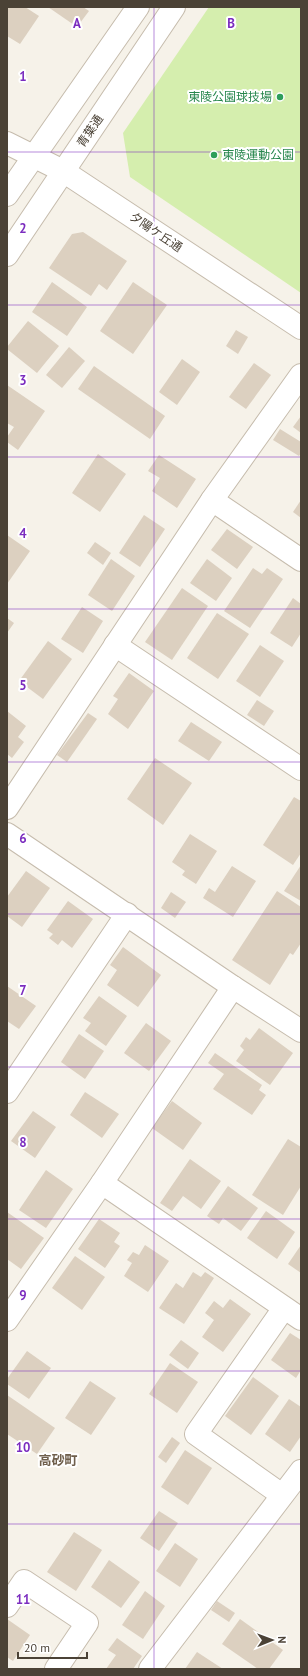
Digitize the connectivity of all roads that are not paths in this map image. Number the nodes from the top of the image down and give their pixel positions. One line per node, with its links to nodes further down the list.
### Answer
1 (138, 7): 4 (street)
2 (174, 7): 5 (street, 青葉通)
3 (7, 143): 4 (street, 夕陽ケ丘通)
4 (34, 156): 5 (street, 夕陽ケ丘通); 6 (street)
5 (63, 170): 7 (street, 青葉通); 8 (street, 夕陽ケ丘通)
6 (7, 196)
7 (7, 255)
8 (301, 328)
9 (301, 375): 10 (street)
10 (212, 500): 11 (street); 12 (street)
11 (301, 560)
12 (115, 645): 13 (street); 14 (street)
13 (301, 770)
14 (7, 808)
15 (9, 840): 16 (street)
16 (127, 914): 17 (street); 19 (street)
17 (233, 987): 18 (street); 20 (street)
18 (301, 1030)
19 (7, 1092)
20 (102, 1183): 21 (street); 22 (street)
21 (293, 1314): 24 (street)
22 (7, 1320)
23 (301, 1471): 24 (street)
24 (282, 1495): 26 (street)
25 (7, 1606): 27 (street)
26 (152, 1668)
27 (56, 1669)

